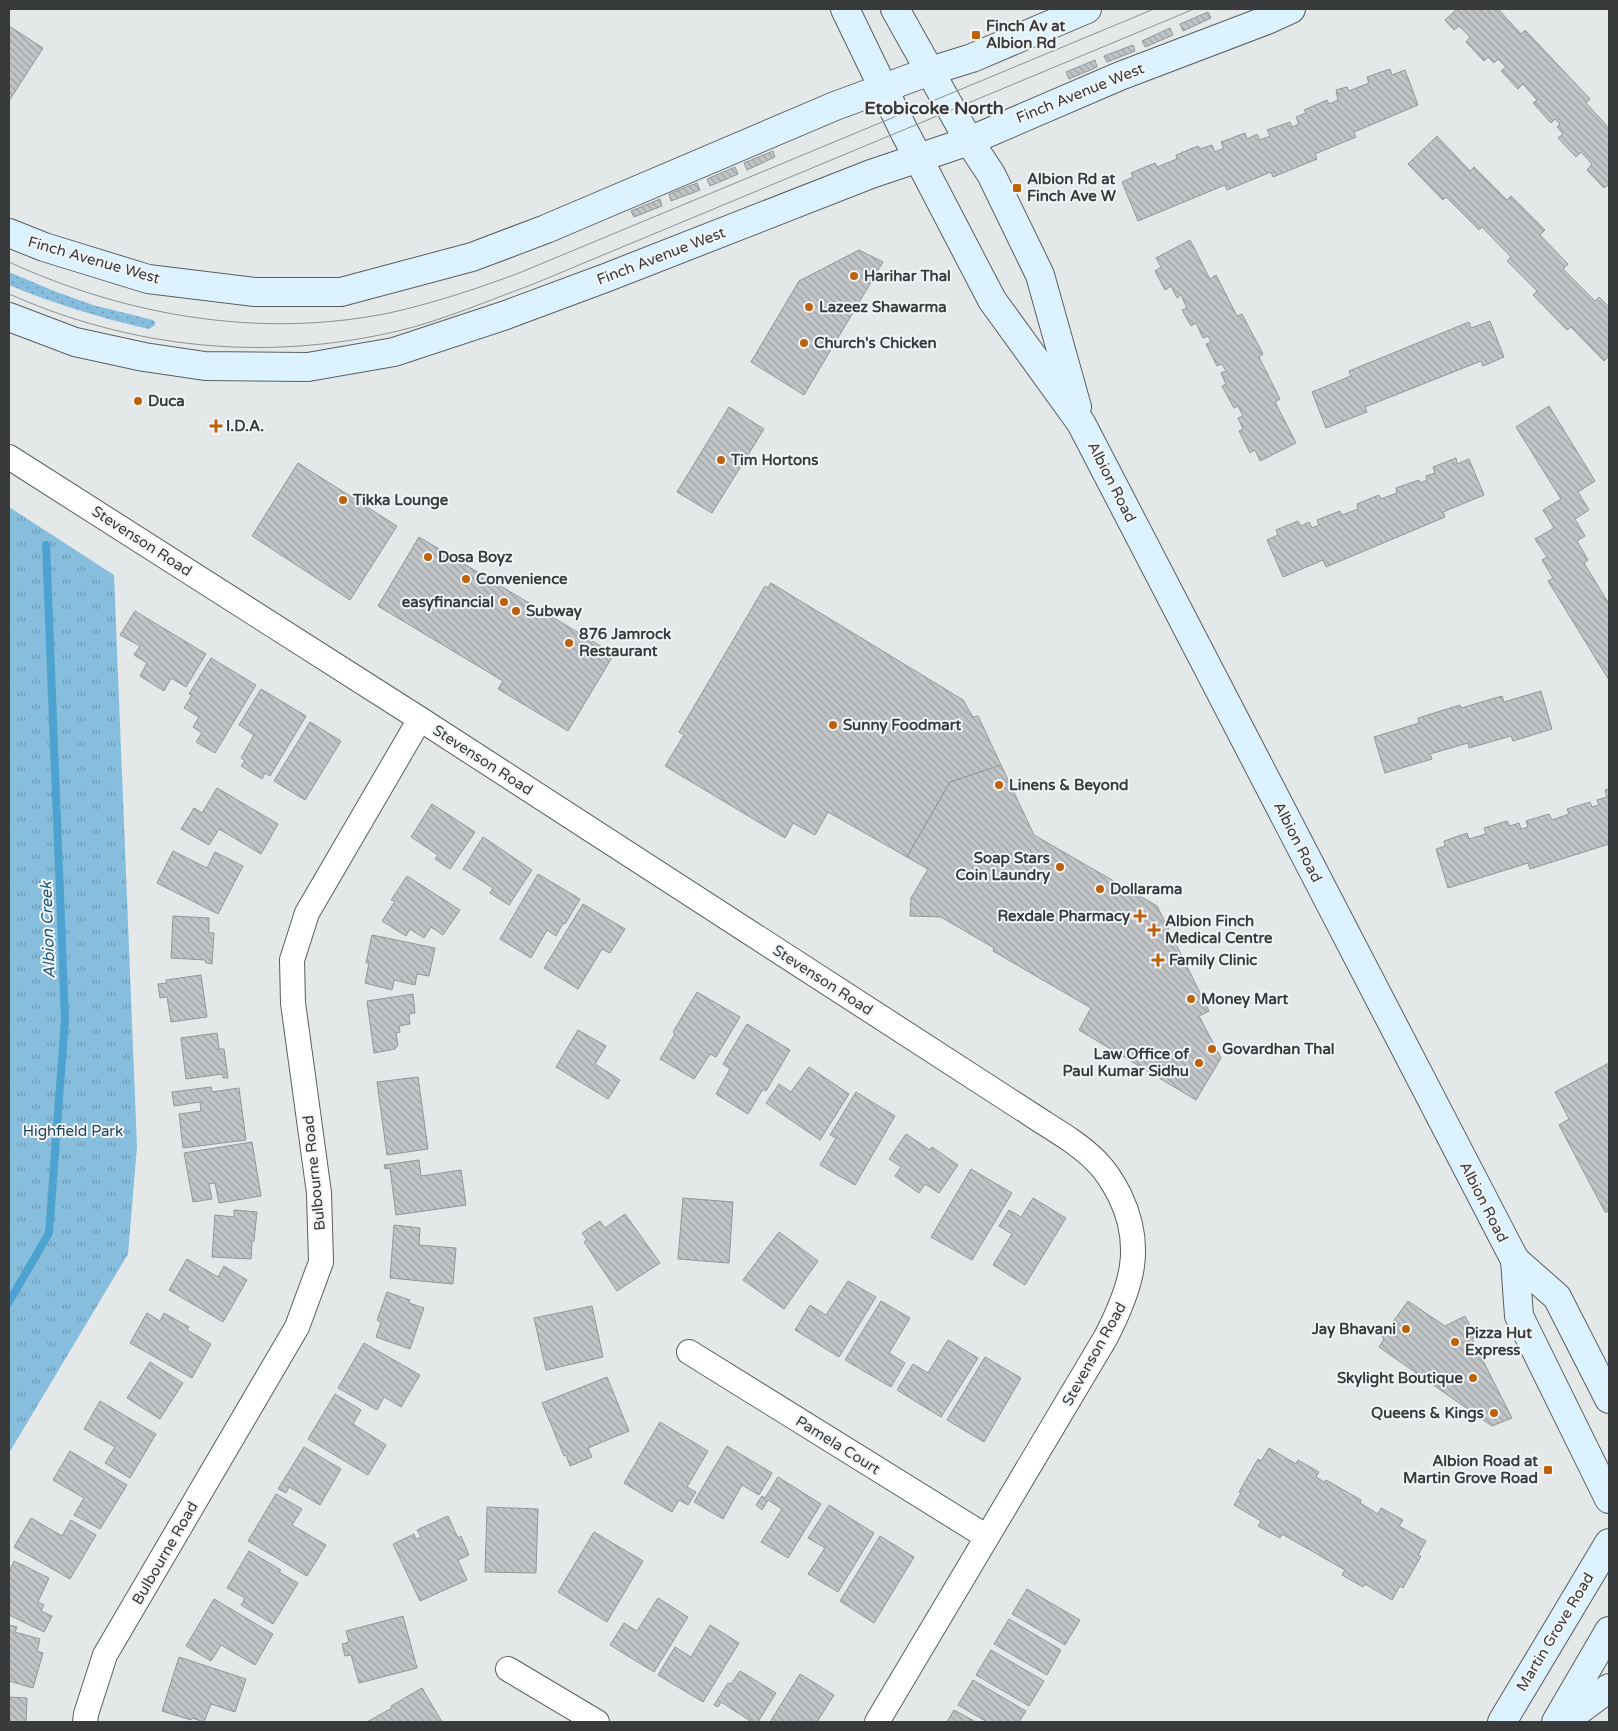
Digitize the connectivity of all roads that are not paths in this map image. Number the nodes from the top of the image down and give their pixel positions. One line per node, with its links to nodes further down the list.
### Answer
1 (845, 9): 6 (main road, Albion Road)
2 (895, 9): 5 (main road, Albion Road)
3 (1087, 9): 5 (main road, Finch Avenue West)
4 (1291, 9): 7 (main road, Finch Avenue West)
5 (930, 71): 6 (main road, Finch Avenue West); 7 (main road, Albion Road)
6 (883, 89): 8 (main road, Albion Road); 9 (main road, Finch Avenue West)
7 (969, 141): 8 (main road, Finch Avenue West); 11 (main road, Albion Road)
8 (918, 158): 10 (main road, Finch Avenue West); 11 (main road, Albion Road)
9 (9, 233)
10 (9, 317)
11 (1081, 423): 14 (main road, Albion Road)
12 (9, 457): 13 (street, Stevenson Road)
13 (420, 719): 20 (street, Stevenson Road); 25 (street, Bulbourne Road)
14 (1515, 1260): 15 (main road, Albion Road); 19 (main road, Albion Road)
15 (1576, 1333): 17 (main road); 18 (main road, Albion Road)
16 (689, 1352): 20 (street, Pamela Court)
17 (1609, 1363)
18 (1609, 1400)
19 (1609, 1499)
20 (987, 1537): 27 (street, Stevenson Road)
21 (1609, 1543): 28 (main road, Martin Grove Road)
22 (1609, 1631): 29 (main road)
23 (508, 1669): 26 (street)
24 (1609, 1688): 30 (main road)
25 (85, 1722)
26 (597, 1722)
27 (877, 1722)
28 (1502, 1722)
29 (1556, 1722)
30 (1564, 1722)

